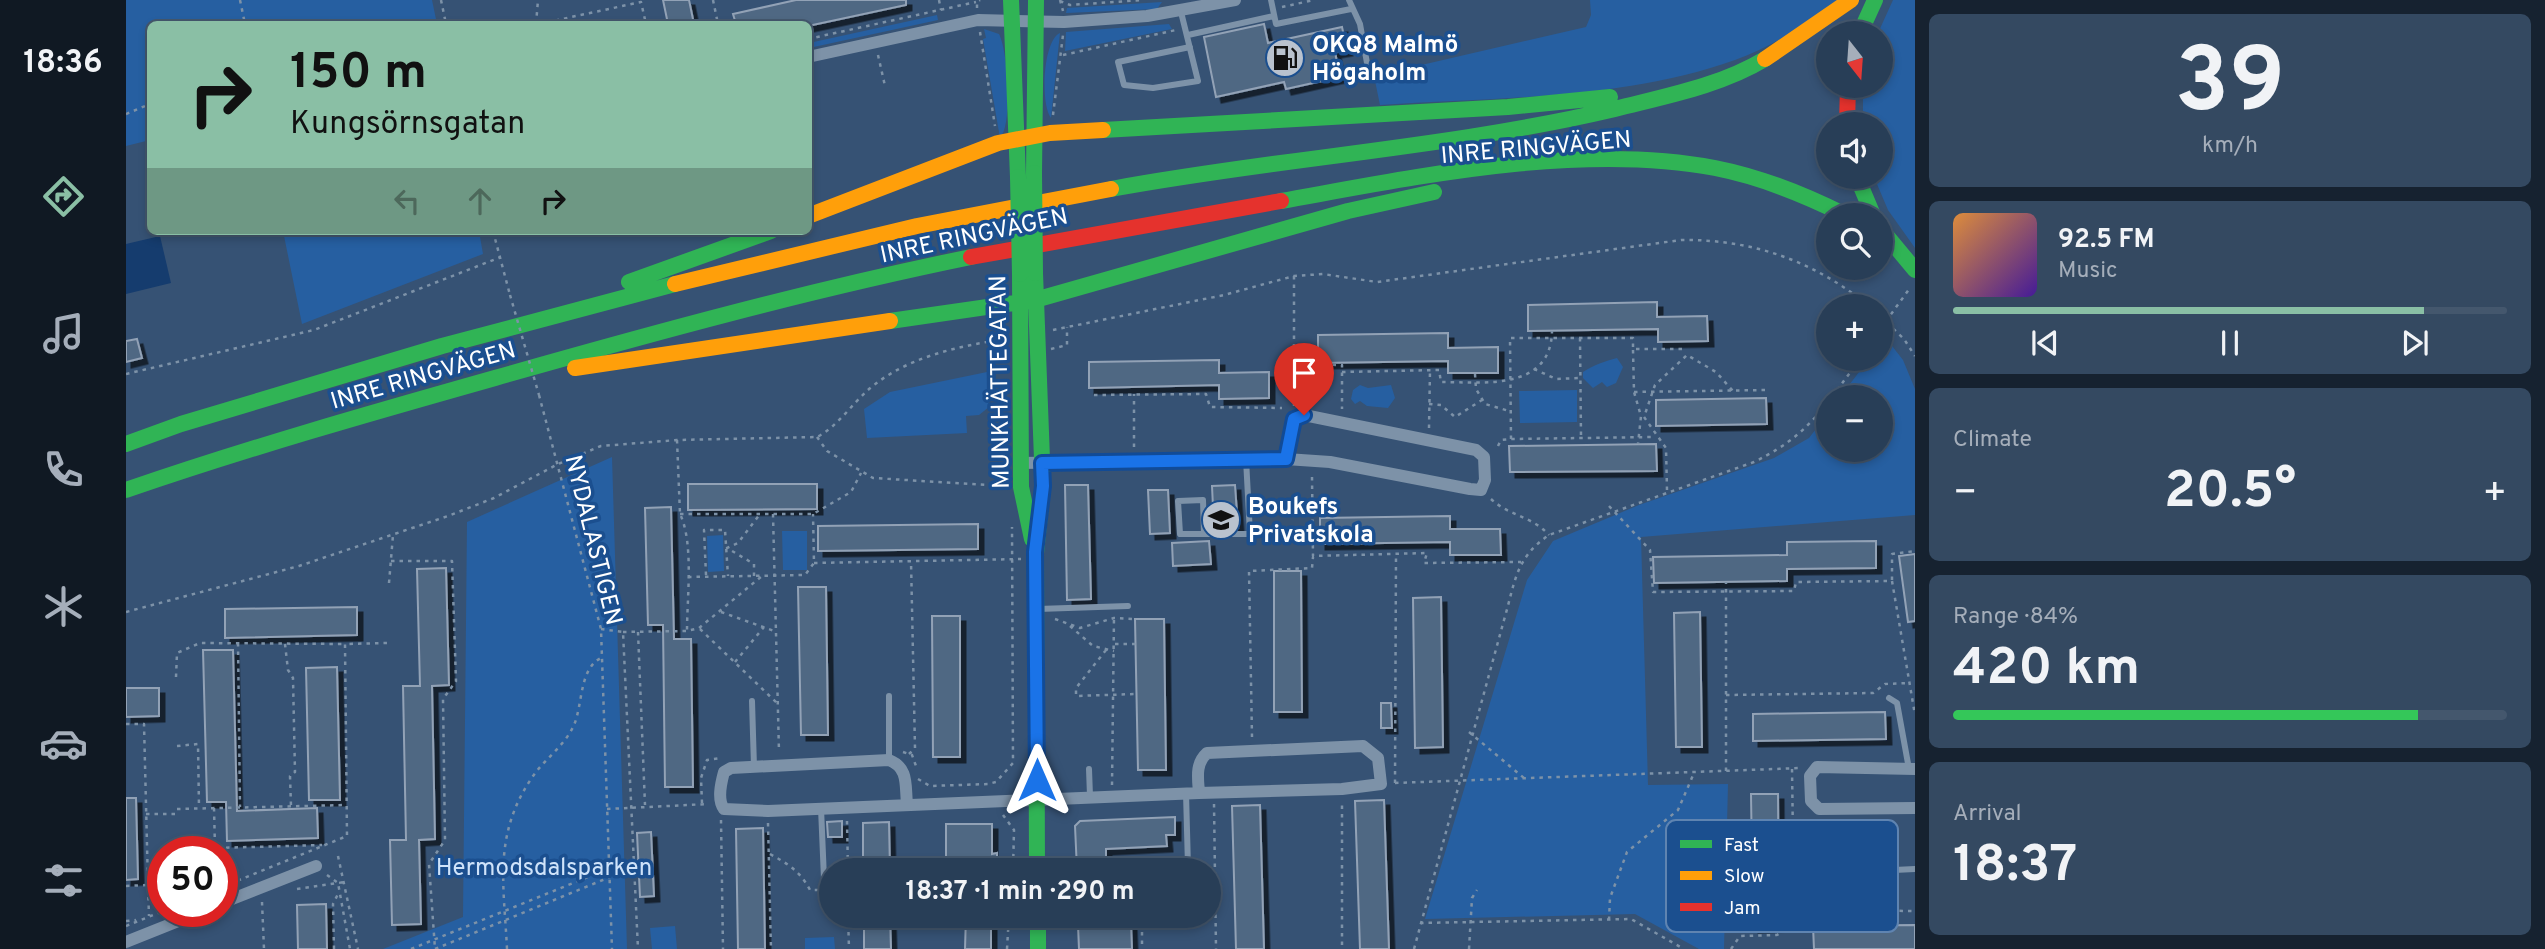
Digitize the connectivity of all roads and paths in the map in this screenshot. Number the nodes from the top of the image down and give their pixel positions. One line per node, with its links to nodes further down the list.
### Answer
1 (240, 0): 20 (path)
2 (440, 0): 21 (path)
3 (538, 0): 22 (path)
4 (713, 0): 25 (path)
5 (1011, 0): 26 (main road)
6 (1036, 0): 28 (main road)
7 (1060, 0): 8 (path); 29 (path)
8 (1143, 0)
9 (1236, 0): 17 (street)
10 (1271, 0): 18 (lane)
11 (1349, 0): 16 (lane)
12 (1851, 0): 36 (main road)
13 (1873, 0): 27 (main road); 36 (main road)
14 (641, 1): 23 (path); 24 (path)
15 (979, 1): 19 (path); 31 (path)
16 (1351, 9): 18 (lane); 35 (lane)
17 (1181, 12): 29 (street); 30 (lane)
18 (1274, 16): 30 (lane)
19 (978, 20): 26 (street); 32 (street); 42 (path)
20 (244, 21)
21 (445, 21)
22 (538, 21)
23 (551, 21)
24 (645, 21)
25 (717, 21)
26 (1012, 21): 28 (street); 41 (main road)
27 (1865, 21)
28 (1036, 22): 29 (street); 41 (main road)
29 (1064, 22): 40 (path)
30 (1188, 35): 33 (lane)
31 (812, 38)
32 (876, 43): 34 (street); 37 (path)
33 (1191, 47): 33 (lane)
34 (812, 56)
35 (1367, 62)
36 (1740, 74): 40 (main road); 64 (main road, INRE RINGVÄGEN)
37 (885, 86)
38 (147, 105): 39 (path)
39 (126, 114)
40 (1050, 133): 41 (main road)
41 (1025, 138): 42 (main road); 54 (main road, MUNKHÄTTEGATAN, bridge)
42 (998, 143): 45 (main road)
43 (1702, 166): 44 (main road, INRE RINGVÄGEN); 54 (main road); 87 (main road, INRE RINGVÄGEN)
44 (1819, 203)
45 (812, 214)
46 (494, 235): 49 (path, NYDALASTIGEN)
47 (760, 235): 64 (main road)
48 (1893, 248): 50 (main road)
49 (500, 257): 76 (path); 110 (path, NYDALASTIGEN, bridge)
50 (1912, 267)
51 (1294, 276): 53 (path); 56 (path); 71 (path)
52 (1915, 280): 55 (path)
53 (1854, 294)
54 (1028, 301): 87 (main road); 108 (main road, MUNKHÄTTEGATAN); 109 (main road, MUNKHÄTTEGATAN)
55 (1893, 311)
56 (1067, 327): 59 (path); 65 (path)
57 (1007, 329): 63 (path)
58 (1893, 329): 69 (path)
59 (1053, 330)
60 (1552, 331): 62 (path)
61 (1580, 338): 62 (path); 66 (path); 78 (path)
62 (1552, 339): 72 (path); 80 (path)
63 (989, 341): 70 (path); 97 (path)
64 (442, 346): 102 (main road, INRE RINGVÄGEN)
65 (1050, 349)
66 (1633, 349): 67 (path); 83 (path)
67 (1685, 349)
68 (1007, 350): 70 (path)
69 (1915, 356)
70 (1007, 360): 75 (path)
71 (1292, 364): 74 (path); 94 (path)
72 (1534, 369): 78 (path); 80 (path)
73 (1430, 370): 74 (path); 79 (path); 89 (path)
74 (1342, 372): 91 (path)
75 (1007, 373)
76 (126, 374)
77 (1475, 374): 79 (path)
78 (1580, 378): 98 (path)
79 (1475, 382): 80 (path); 88 (path)
80 (1510, 382): 92 (path)
81 (1769, 390): 82 (path)
82 (1733, 391): 84 (path); 84 (path)
83 (1634, 392): 84 (path); 96 (path)
84 (1651, 392): 99 (path)
85 (1094, 394): 86 (path)
86 (1135, 394): 90 (path); 105 (path)
87 (424, 397): 115 (main road, INRE RINGVÄGEN)
88 (1482, 400): 89 (path); 92 (path)
89 (1429, 404): 95 (path)
90 (1282, 408)
91 (1342, 409)
92 (1509, 411): 100 (path)
93 (1816, 416): 116 (path)
94 (1294, 419): 107 (street); 114 (street)
95 (1429, 428)
96 (1638, 436): 98 (path); 99 (path); 103 (path)
97 (817, 437): 101 (path); 111 (path)
98 (1581, 437): 100 (path)
99 (1655, 437): 116 (path)
100 (1511, 439): 104 (path)
101 (677, 440): 110 (path); 119 (path)
102 (126, 444)
103 (1638, 444)
104 (1498, 446)
105 (1134, 451)
106 (1246, 459): 107 (street); 109 (street); 124 (lane)
107 (1286, 459): 114 (street)
108 (1020, 463): 109 (street); 113 (main road, MUNKHÄTTEGATAN)
109 (1042, 463): 130 (main road, MUNKHÄTTEGATAN)
110 (558, 464): 125 (path); 158 (path, NYDALASTIGEN)
111 (861, 474): 113 (path); 122 (path)
112 (1312, 477): 131 (path)
113 (1021, 487): 130 (main road, MUNKHÄTTEGATAN)
114 (1481, 489): 126 (path)
115 (126, 490)
116 (1667, 491): 118 (path)
117 (1609, 506): 118 (path)
118 (1613, 511): 126 (path); 146 (path)
119 (680, 514): 120 (path); 142 (path)
120 (761, 514): 121 (path); 127 (path)
121 (774, 514): 122 (path); 141 (path)
122 (813, 514): 136 (path)
123 (1011, 520): 132 (path)
124 (1205, 534): 124 (lane)
125 (393, 535): 133 (path); 150 (path)
126 (1549, 535): 135 (path)
127 (727, 548): 137 (path); 138 (path); 139 (path)
128 (1915, 551): 143 (path)
129 (1396, 554): 131 (path); 135 (path); 200 (path)
130 (1036, 556): 132 (path); 149 (main road, MUNKHÄTTEGATAN)
131 (1313, 556): 186 (path)
132 (1010, 559): 134 (path); 199 (path)
133 (391, 561): 145 (path); 261 (path)
134 (911, 561): 136 (path); 187 (path)
135 (1522, 562): 184 (path)
136 (814, 563): 141 (path)
137 (706, 576): 138 (path); 142 (path)
138 (728, 576): 139 (path)
139 (754, 576): 140 (path)
140 (762, 576): 141 (path); 151 (path)
141 (776, 576): 162 (path)
142 (688, 577): 159 (path)
143 (1892, 581): 146 (path); 174 (path)
144 (1726, 582): 146 (path)
145 (389, 583)
146 (1727, 592): 176 (path)
147 (1128, 606): 148 (lane)
148 (1114, 607): 149 (lane); 153 (path)
149 (1036, 609): 206 (main road, MUNKHÄTTEGATAN)
150 (126, 612)
151 (719, 612): 155 (path); 157 (path)
152 (1054, 618): 156 (path)
153 (1114, 618): 154 (path); 156 (path); 167 (path)
154 (1132, 619)
155 (764, 626): 162 (path); 172 (path)
156 (1070, 626): 169 (path)
157 (699, 628): 159 (path); 172 (path)
158 (601, 629): 160 (path); 171 (path, NYDALASTIGEN)
159 (687, 631): 161 (path)
160 (623, 632): 161 (path); 219 (path)
161 (638, 632): 214 (path)
162 (777, 632): 181 (path)
163 (238, 643): 164 (path); 173 (path); 215 (path)
164 (285, 643): 166 (path); 213 (path)
165 (387, 643): 166 (path)
166 (345, 644): 211 (path)
167 (1115, 644): 168 (path); 170 (path)
168 (1136, 644)
169 (1107, 650): 170 (path); 178 (path)
170 (1115, 651): 178 (path)
171 (601, 658): 223 (path, NYDALASTIGEN); 248 (path)
172 (735, 662): 181 (path)
173 (176, 677)
174 (1909, 683): 176 (path); 182 (path)
175 (1136, 694): 178 (path)
176 (1726, 695): 195 (path)
177 (888, 696): 188 (lane)
178 (1114, 696): 204 (path)
179 (1889, 698): 194 (lane)
180 (752, 701): 189 (lane)
181 (778, 704): 190 (path)
182 (1915, 715)
183 (126, 724): 225 (path)
184 (1470, 734): 197 (path); 198 (path)
185 (177, 746): 217 (path)
186 (1252, 751): 201 (street); 203 (street)
187 (909, 754): 188 (path); 188 (path); 199 (path)
188 (892, 759): 190 (street); 209 (street)
189 (754, 762): 190 (street); 208 (path); 212 (street)
190 (779, 766)
191 (1817, 767): 192 (path); 194 (street); 221 (street)
192 (1792, 768): 195 (path); 227 (path)
193 (1089, 769): 205 (lane)
194 (1912, 769)
195 (1726, 771): 196 (path)
196 (1695, 772): 197 (path); 251 (path)
197 (1524, 778): 198 (path)
198 (1461, 780): 200 (path); 254 (path)
199 (996, 782): 207 (path)
200 (1395, 783): 201 (path)
201 (1381, 784): 202 (street)
202 (1342, 789): 203 (street); 263 (path)
203 (1192, 793): 204 (street); 236 (lane)
204 (1112, 795): 205 (street)
205 (1090, 796): 206 (street)
206 (1037, 797): 207 (street); 235 (main road, MUNKHÄTTEGATAN)
207 (995, 799): 209 (street); 234 (path)
208 (702, 803): 212 (path); 214 (path)
209 (907, 804): 216 (street)
210 (1214, 804): 279 (path)
211 (347, 805): 213 (path); 228 (path)
212 (721, 805): 224 (street); 273 (path)
213 (291, 806): 215 (path)
214 (645, 806): 219 (path)
215 (240, 807): 218 (path)
216 (847, 807): 220 (street); 233 (path)
217 (199, 808): 218 (path); 222 (path)
218 (214, 808): 228 (path)
219 (631, 808): 223 (path); 272 (path)
220 (821, 808): 224 (street); 232 (lane)
221 (1915, 808)
222 (177, 809)
223 (607, 809): 238 (path, NYDALASTIGEN)
224 (768, 811): 230 (path)
225 (146, 814): 226 (path); 229 (path)
226 (177, 814)
227 (1793, 820)
228 (326, 845): 240 (path)
229 (147, 850)
230 (769, 853): 243 (path); 274 (path)
231 (338, 856): 267 (path)
232 (823, 858)
233 (848, 858)
234 (1013, 858)
235 (1037, 858)
236 (1188, 858)
237 (316, 866): 245 (path); 246 (street)
238 (610, 867): 239 (path, NYDALASTIGEN); 248 (path)
239 (611, 877): 250 (path); 271 (path, NYDALASTIGEN)
240 (238, 881)
241 (147, 885): 242 (path)
242 (126, 886)
243 (819, 890)
244 (1477, 890): 252 (path)
245 (339, 892): 265 (path); 266 (path)
246 (238, 897)
247 (262, 898): 264 (path)
248 (505, 910): 250 (path); 261 (path)
249 (147, 917): 253 (path)
250 (505, 920): 269 (path); 270 (path)
251 (1609, 920): 252 (path); 282 (path)
252 (1471, 922): 254 (path); 281 (path)
253 (126, 923)
254 (1420, 923): 280 (path)
255 (164, 927): 262 (street)
256 (848, 928): 275 (path)
257 (1008, 928): 276 (path)
258 (1038, 928): 277 (main road)
259 (1142, 928): 278 (path)
260 (1783, 932): 283 (path)
261 (433, 939): 268 (path); 269 (path)
262 (126, 942)
263 (1342, 945)
264 (264, 949)
265 (334, 949)
266 (350, 949)
267 (358, 949)
268 (411, 949)
269 (435, 949)
270 (507, 949)
271 (612, 949)
272 (638, 949)
273 (723, 949)
274 (771, 949)
275 (849, 949)
276 (1007, 949)
277 (1038, 949)
278 (1142, 949)
279 (1216, 949)
280 (1414, 949)
281 (1469, 949)
282 (1684, 949)
283 (1731, 949)

